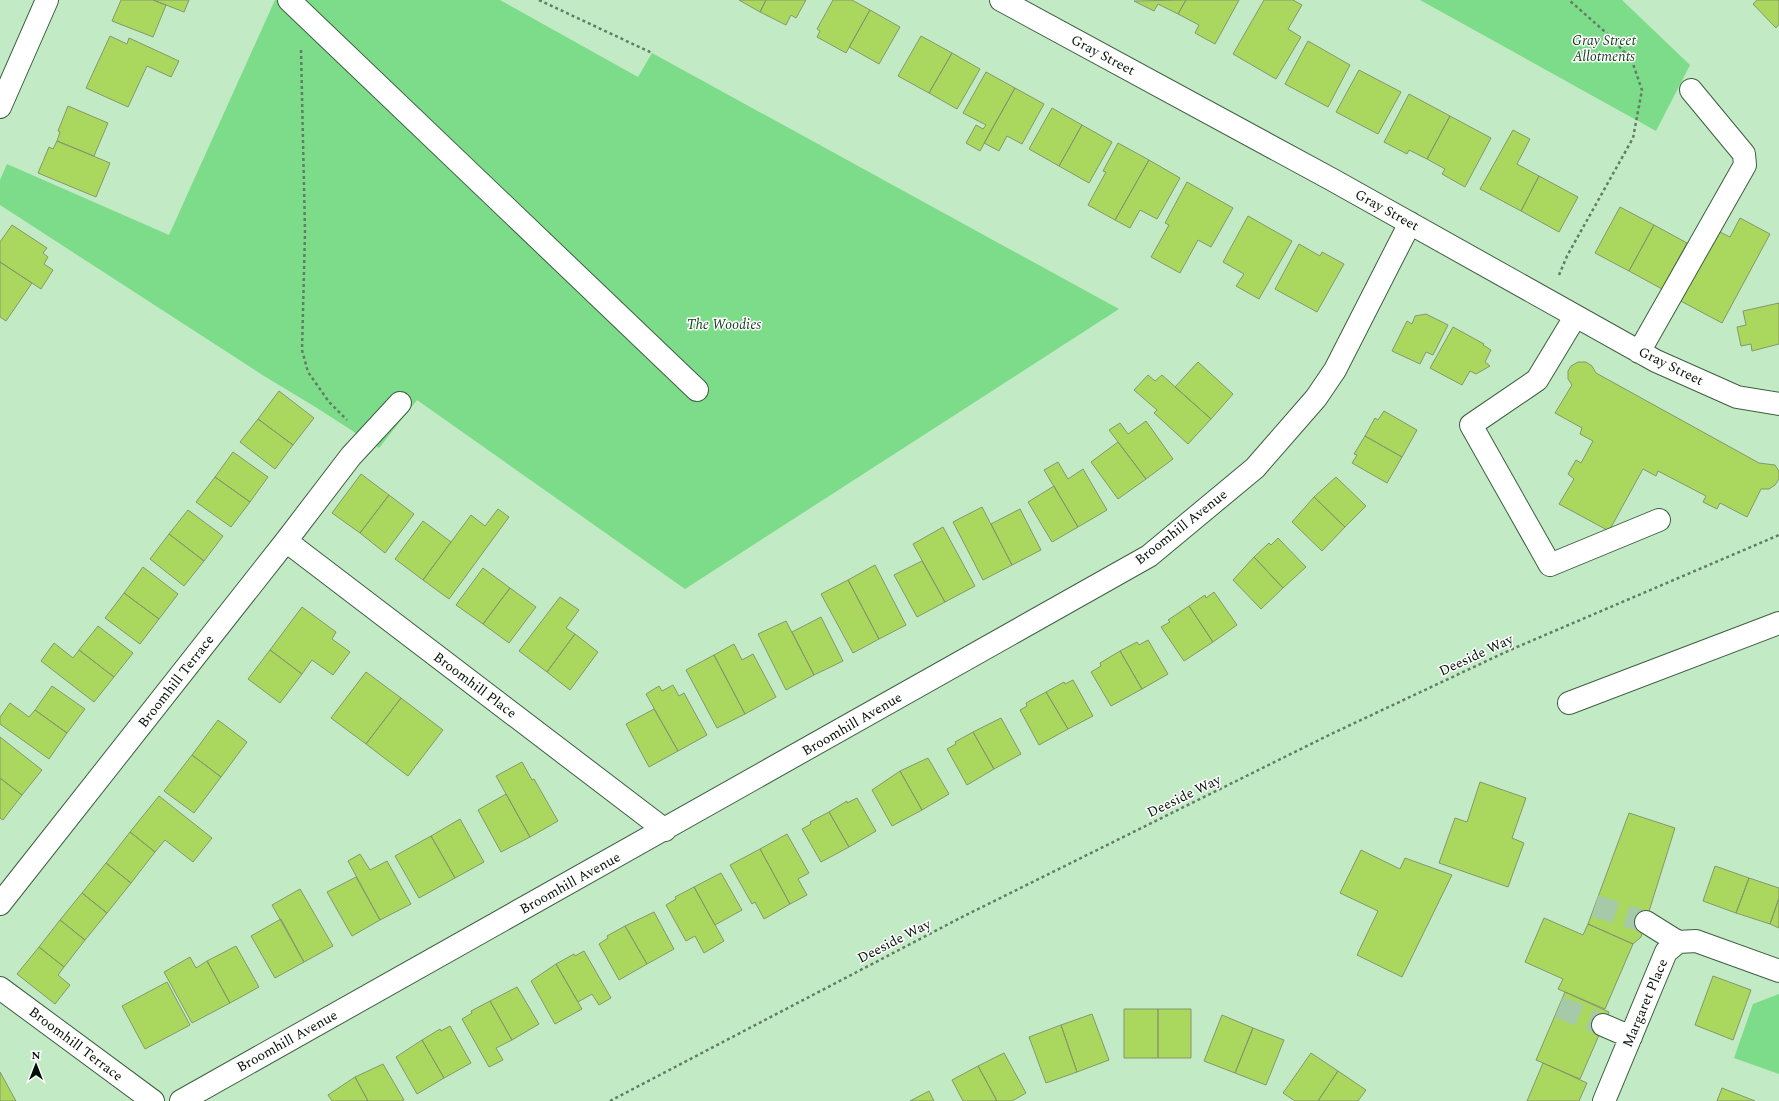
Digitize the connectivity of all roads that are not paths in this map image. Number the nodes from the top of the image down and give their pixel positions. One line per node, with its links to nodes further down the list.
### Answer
1 (47, 0): 5 (street)
2 (289, 0): 9 (street)
3 (1001, 0): 6 (street, Gray Street)
4 (1691, 90): 8 (street)
5 (0, 107)
6 (1410, 223): 7 (street, Gray Street); 16 (street, Broomhill Avenue)
7 (1575, 317): 8 (street, Gray Street); 12 (street)
8 (1639, 352): 11 (street, Gray Street)
9 (697, 390)
10 (400, 403): 13 (street, Broomhill Terrace)
11 (1779, 404)
12 (1659, 520)
13 (286, 541): 16 (street, Broomhill Place); 17 (street, Broomhill Terrace)
14 (1779, 623): 15 (street)
15 (1569, 703)
16 (664, 830): 25 (street, Broomhill Avenue)
17 (0, 904)
18 (1646, 922): 19 (street)
19 (1678, 942): 20 (street); 23 (street, Margaret Place)
20 (1779, 971)
21 (0, 988): 24 (street, Broomhill Terrace)
22 (1603, 1025): 23 (street)
23 (1631, 1037): 26 (street, Margaret Place)
24 (153, 1101)
25 (180, 1101)
26 (1604, 1101)

